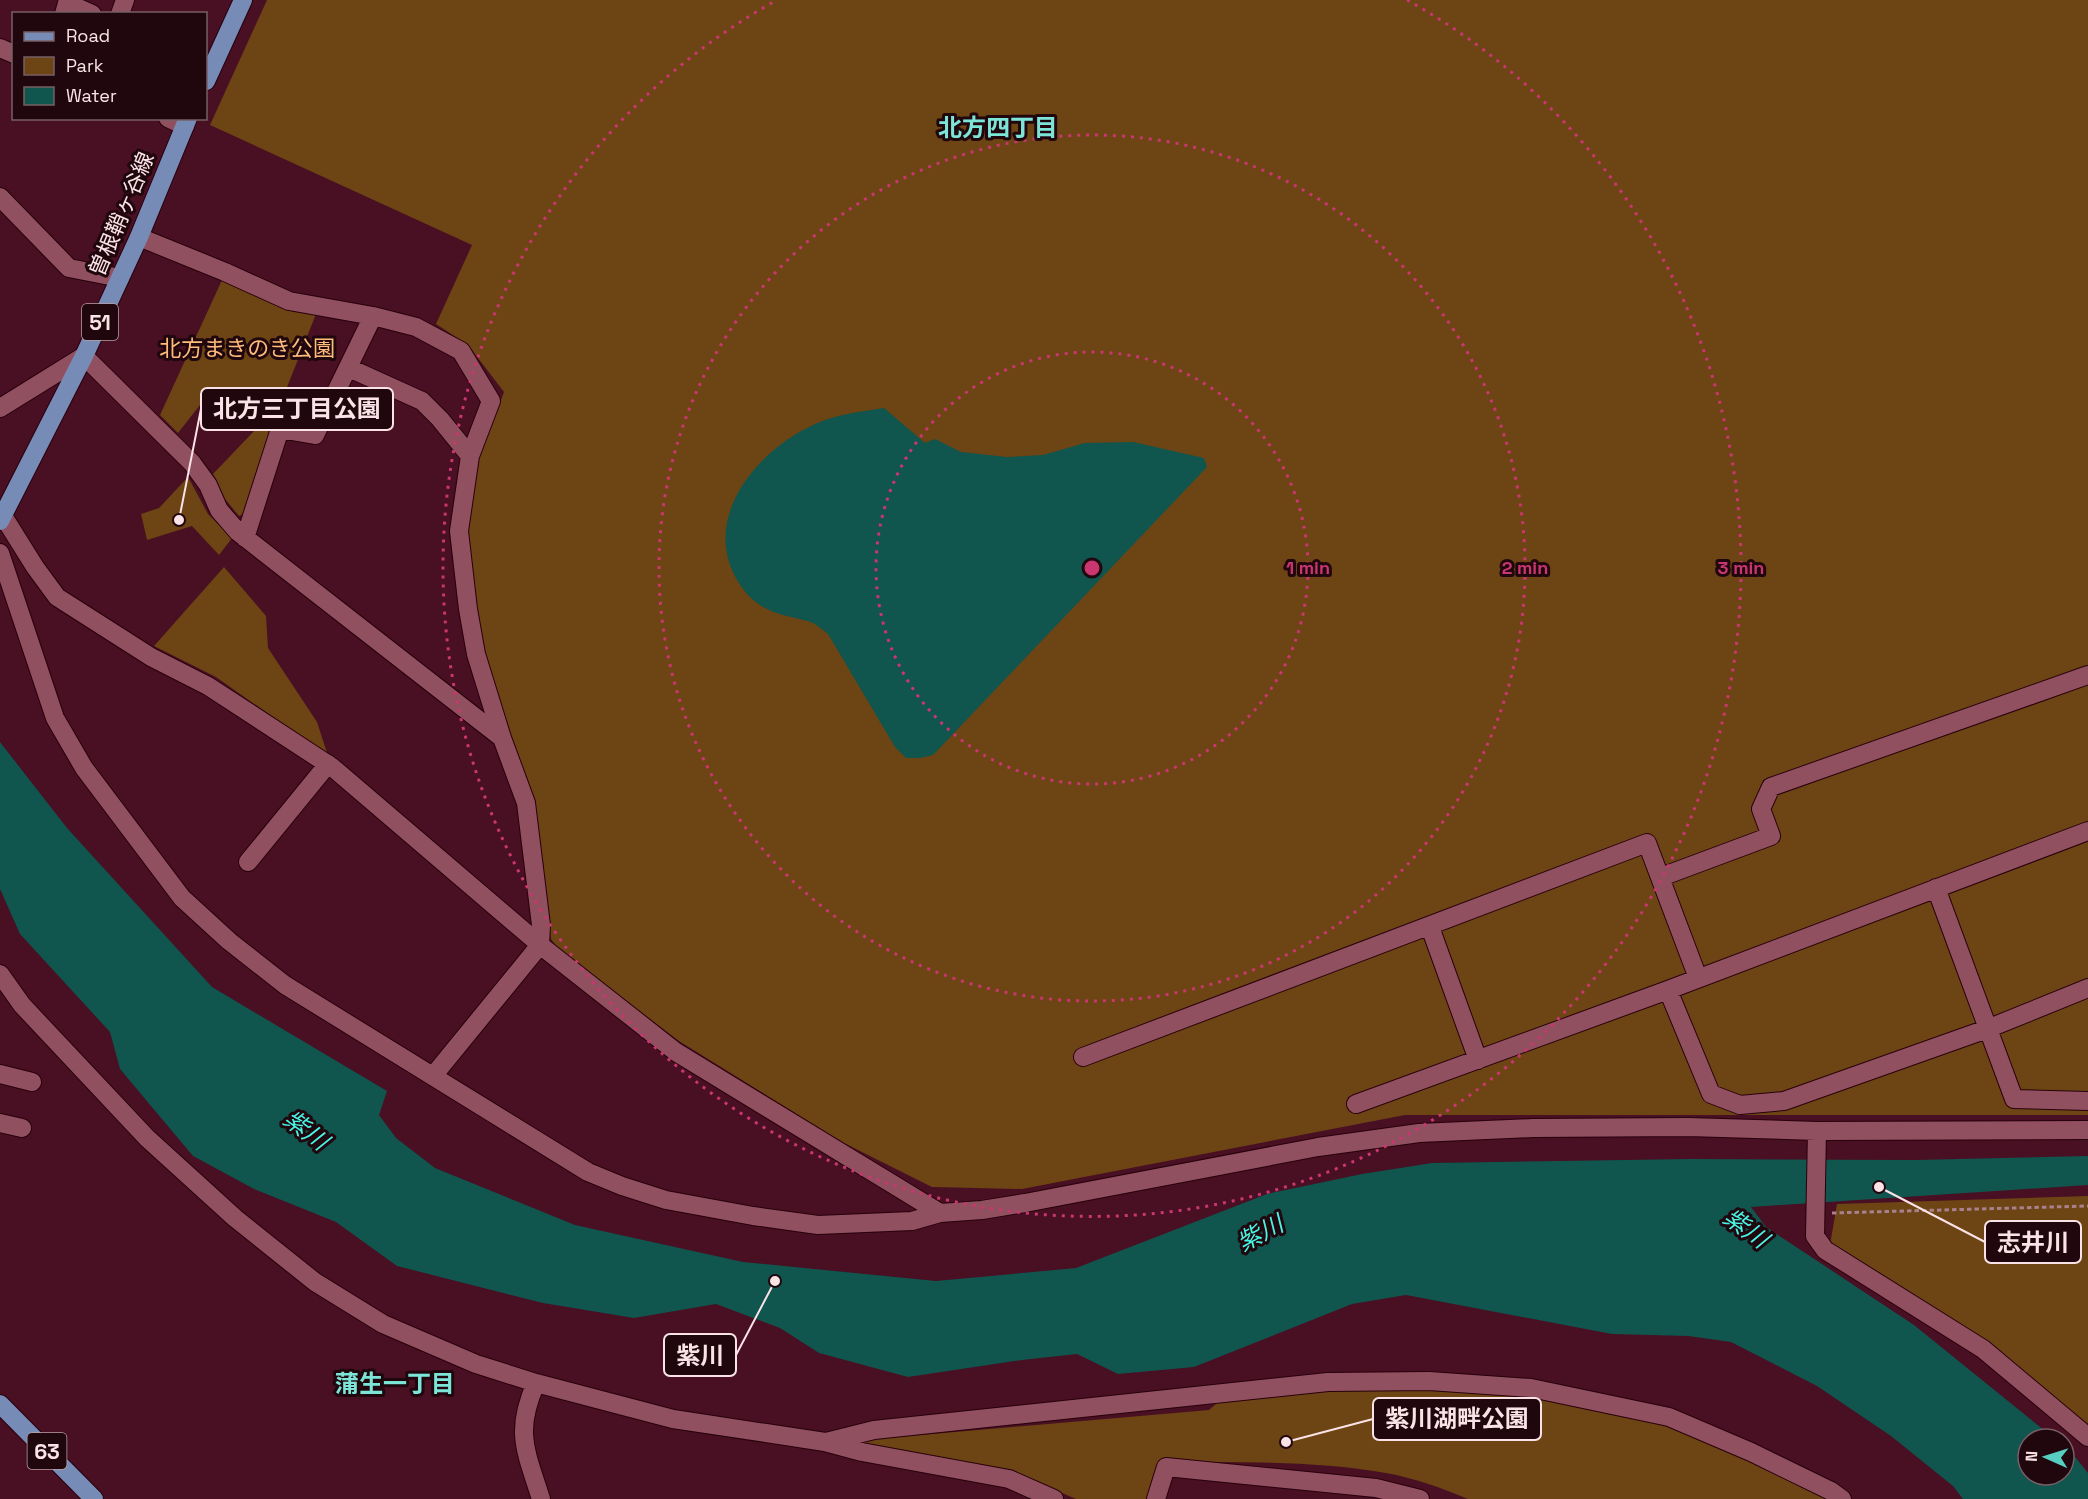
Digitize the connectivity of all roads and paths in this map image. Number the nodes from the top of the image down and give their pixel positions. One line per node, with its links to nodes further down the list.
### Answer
1 (243, 0): 4 (main road)
2 (65, 12): 3 (street)
3 (87, 12)
4 (207, 79)
5 (181, 121): 7 (main road, 曽根鞘ヶ谷線 / 51)
6 (0, 197): 8 (street)
7 (139, 237): 8 (main road, 曽根鞘ヶ谷線 / 51); 9 (street)
8 (120, 278): 10 (main road, 曽根鞘ヶ谷線 / 51)
9 (373, 316): 11 (street); 13 (street)
10 (84, 356): 12 (street); 14 (main road, 曽根鞘ヶ谷線 / 51); 15 (street)
11 (349, 368): 13 (street); 15 (street)
12 (0, 408)
13 (470, 456): 18 (street)
14 (1, 516): 19 (street)
15 (245, 538): 18 (street)
16 (0, 553): 34 (street)
17 (2088, 675): 22 (street)
18 (502, 738): 25 (street)
19 (328, 764): 21 (street); 25 (street)
20 (2088, 831): 23 (street)
21 (248, 862)
22 (1661, 877): 24 (street); 27 (street)
23 (1936, 888): 27 (street); 30 (street)
24 (1430, 927): 31 (street); 32 (street)
25 (540, 945): 34 (street); 43 (street)
26 (0, 974): 45 (street)
27 (1698, 978): 29 (street)
28 (2088, 988): 30 (street)
29 (1668, 990): 30 (street); 32 (street)
30 (1987, 1029): 36 (street)
31 (1083, 1057)
32 (1478, 1060): 37 (street)
33 (0, 1074): 35 (street)
34 (433, 1076): 43 (street)
35 (32, 1082)
36 (2088, 1101)
37 (1356, 1104)
38 (0, 1123): 39 (street)
39 (22, 1128)
40 (2088, 1130): 41 (street)
41 (1817, 1131): 43 (street); 44 (street)
42 (2088, 1206): 44 (path)
43 (940, 1213)
44 (1817, 1214): 47 (street)
45 (536, 1383): 48 (street); 50 (street)
46 (0, 1404): 49 (main road, 63)
47 (2088, 1437)
48 (825, 1442): 51 (street); 54 (street)
49 (94, 1499)
50 (541, 1499)
51 (1054, 1499)
52 (1156, 1499): 53 (street)
53 (1420, 1499)
54 (1842, 1499)

